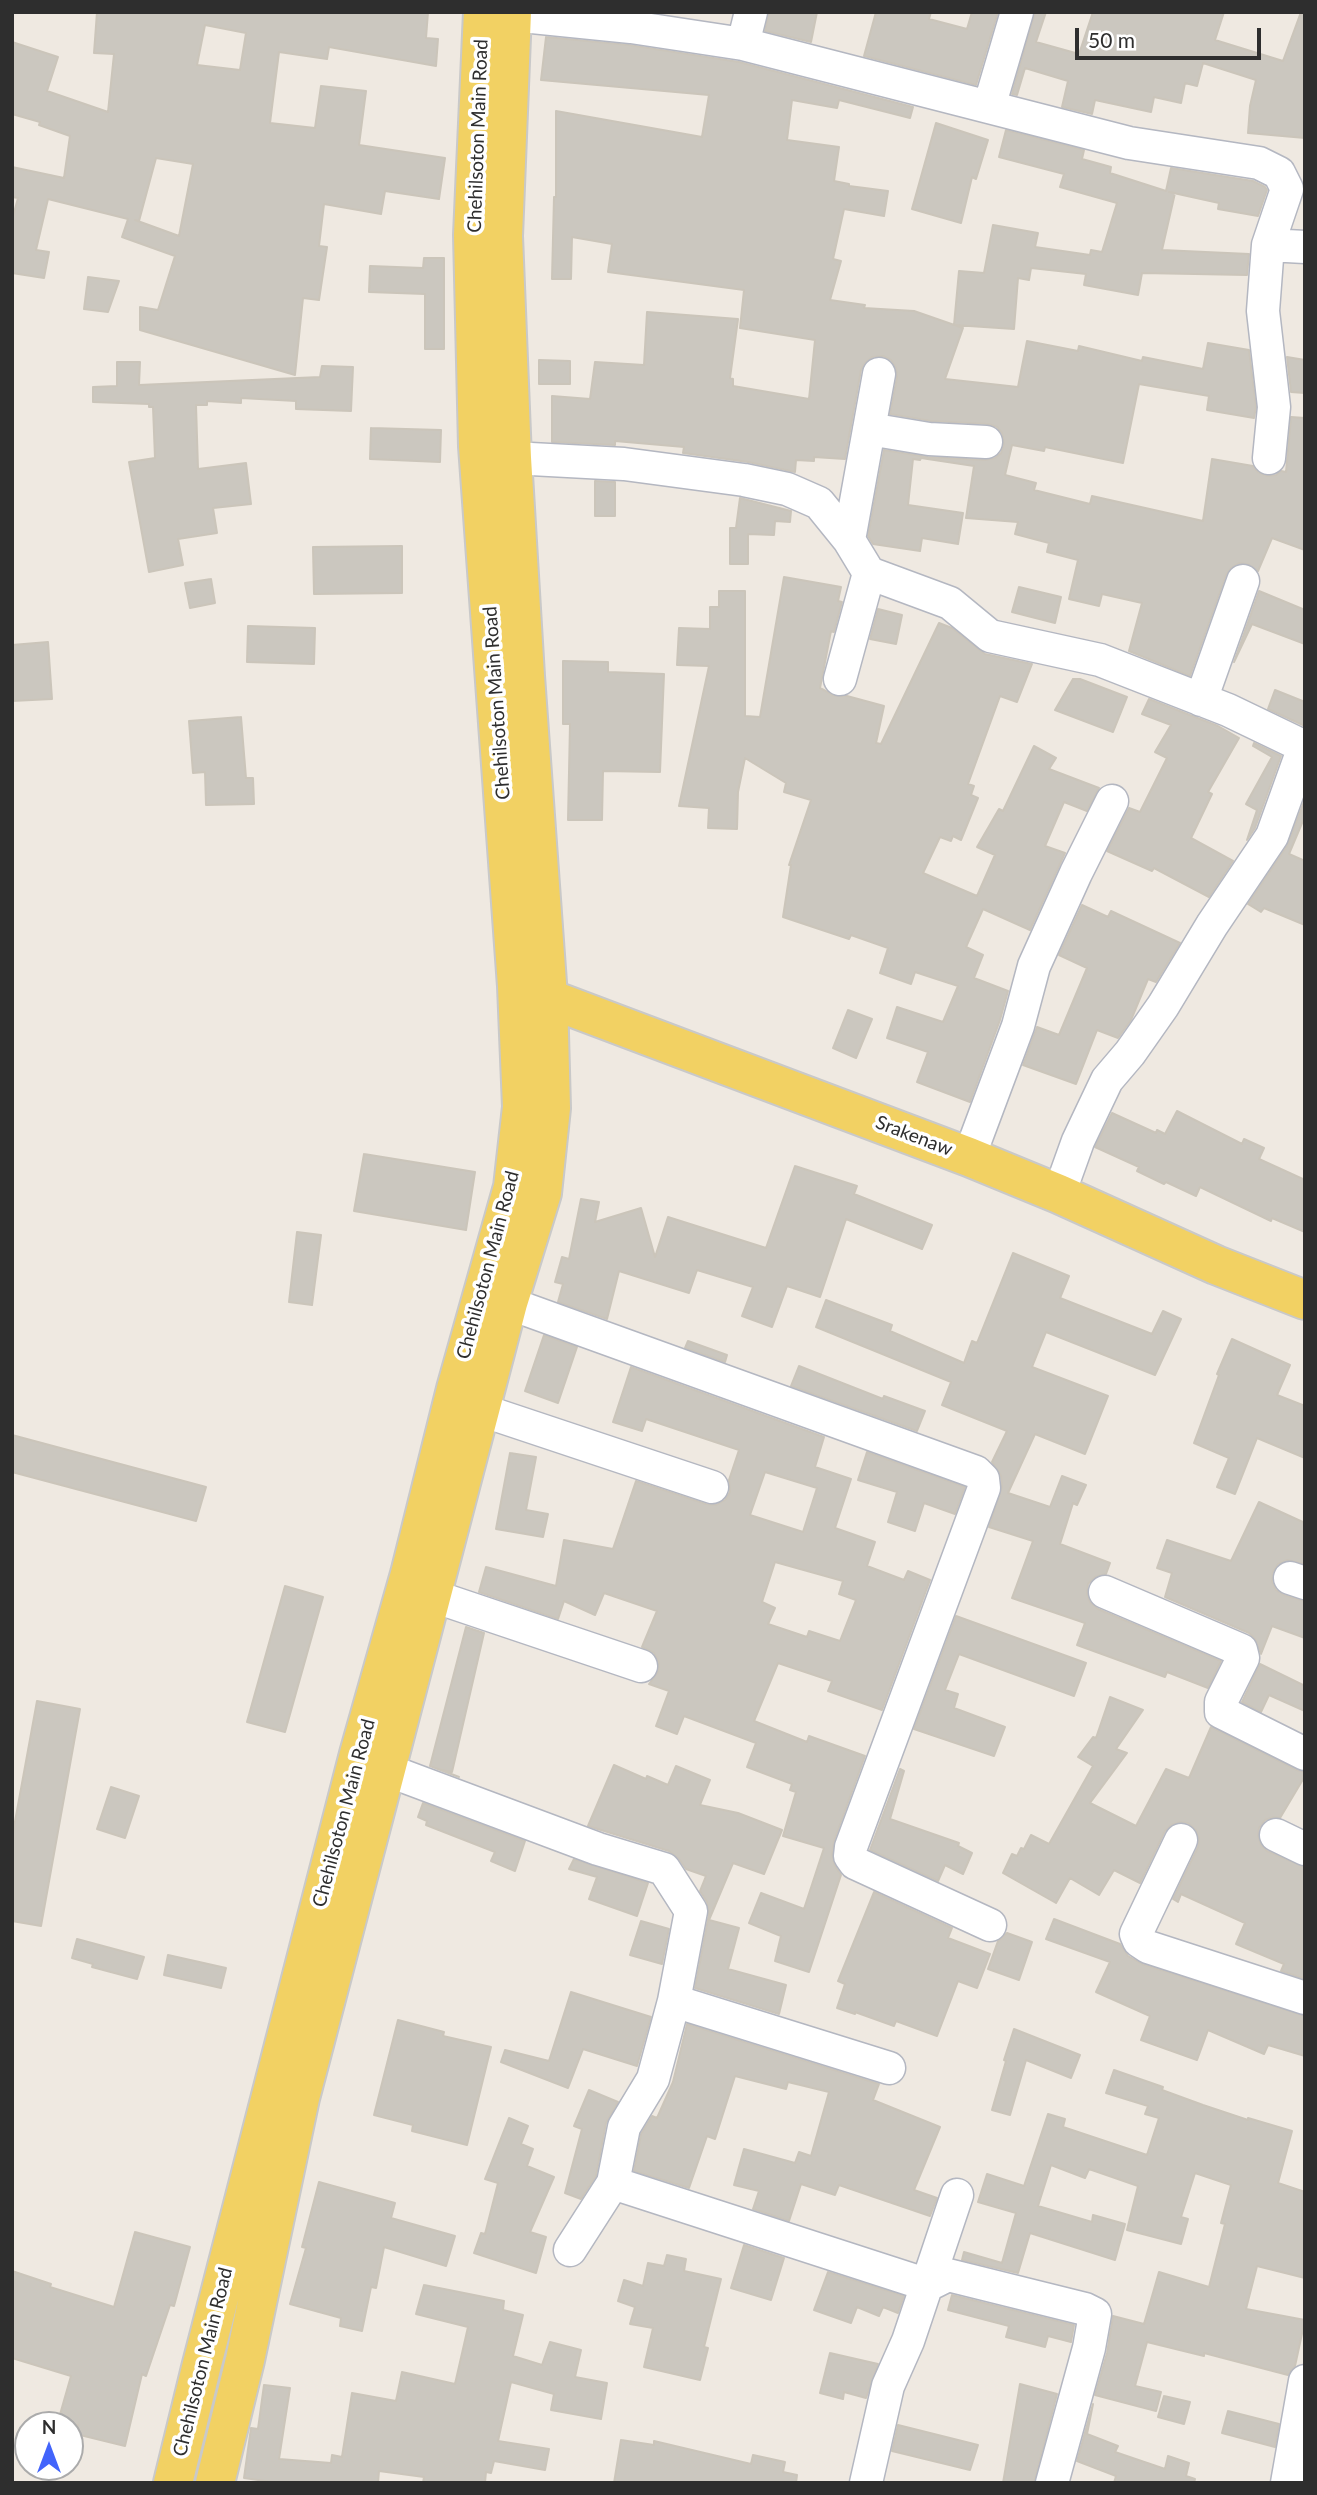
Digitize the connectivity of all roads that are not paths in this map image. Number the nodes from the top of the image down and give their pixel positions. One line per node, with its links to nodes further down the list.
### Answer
1 (751, 12): 5 (street)
2 (1017, 12): 6 (street)
3 (502, 13): 4 (street); 12 (main road, Chehilsoton Main Road); 21 (main road, Chehilsoton Main Road)
4 (631, 20): 5 (street)
5 (743, 44): 6 (street)
6 (989, 107): 7 (street)
7 (1268, 245): 8 (street); 13 (street)
8 (1305, 247)
9 (879, 374): 10 (street)
10 (869, 429): 11 (street); 14 (street)
11 (986, 442)
12 (512, 458): 14 (street); 21 (main road, Chehilsoton Main Road)
13 (1269, 458)
14 (849, 540): 15 (street)
15 (869, 573): 17 (street); 18 (street)
16 (1243, 581): 18 (street)
17 (840, 679)
18 (1200, 700): 19 (street)
19 (1305, 747): 23 (street)
20 (1112, 801): 22 (street)
21 (533, 992): 22 (main road, Srakenaw); 25 (main road, Chehilsoton Main Road); 43 (main road, Chehilsoton Main Road)
22 (969, 1157): 23 (main road, Srakenaw)
23 (1059, 1194): 24 (main road, Srakenaw)
24 (1305, 1300)
25 (508, 1303): 26 (main road, Chehilsoton Main Road); 36 (street)
26 (481, 1410): 27 (street); 29 (main road, Chehilsoton Main Road)
27 (712, 1487)
28 (1105, 1592): 31 (street)
29 (433, 1596): 30 (street); 32 (main road, Chehilsoton Main Road)
30 (641, 1666)
31 (1305, 1754)
32 (387, 1770): 38 (street); 45 (main road, Chehilsoton Main Road)
33 (1276, 1835): 35 (street)
34 (1181, 1840): 37 (street)
35 (1305, 1849)
36 (990, 1925)
37 (1305, 1998)
38 (674, 2001): 39 (street); 40 (street)
39 (889, 2068)
40 (613, 2183): 42 (street); 44 (street)
41 (957, 2195): 44 (street)
42 (570, 2250)
43 (222, 2283): 45 (main road); 47 (main road, Chehilsoton Main Road)
44 (928, 2285): 49 (street); 50 (street)
45 (259, 2294): 48 (main road, Chehilsoton Main Road)
46 (1305, 2381): 51 (street)
47 (173, 2483)
48 (215, 2483)
49 (866, 2483)
50 (1052, 2483)
51 (1287, 2483)

